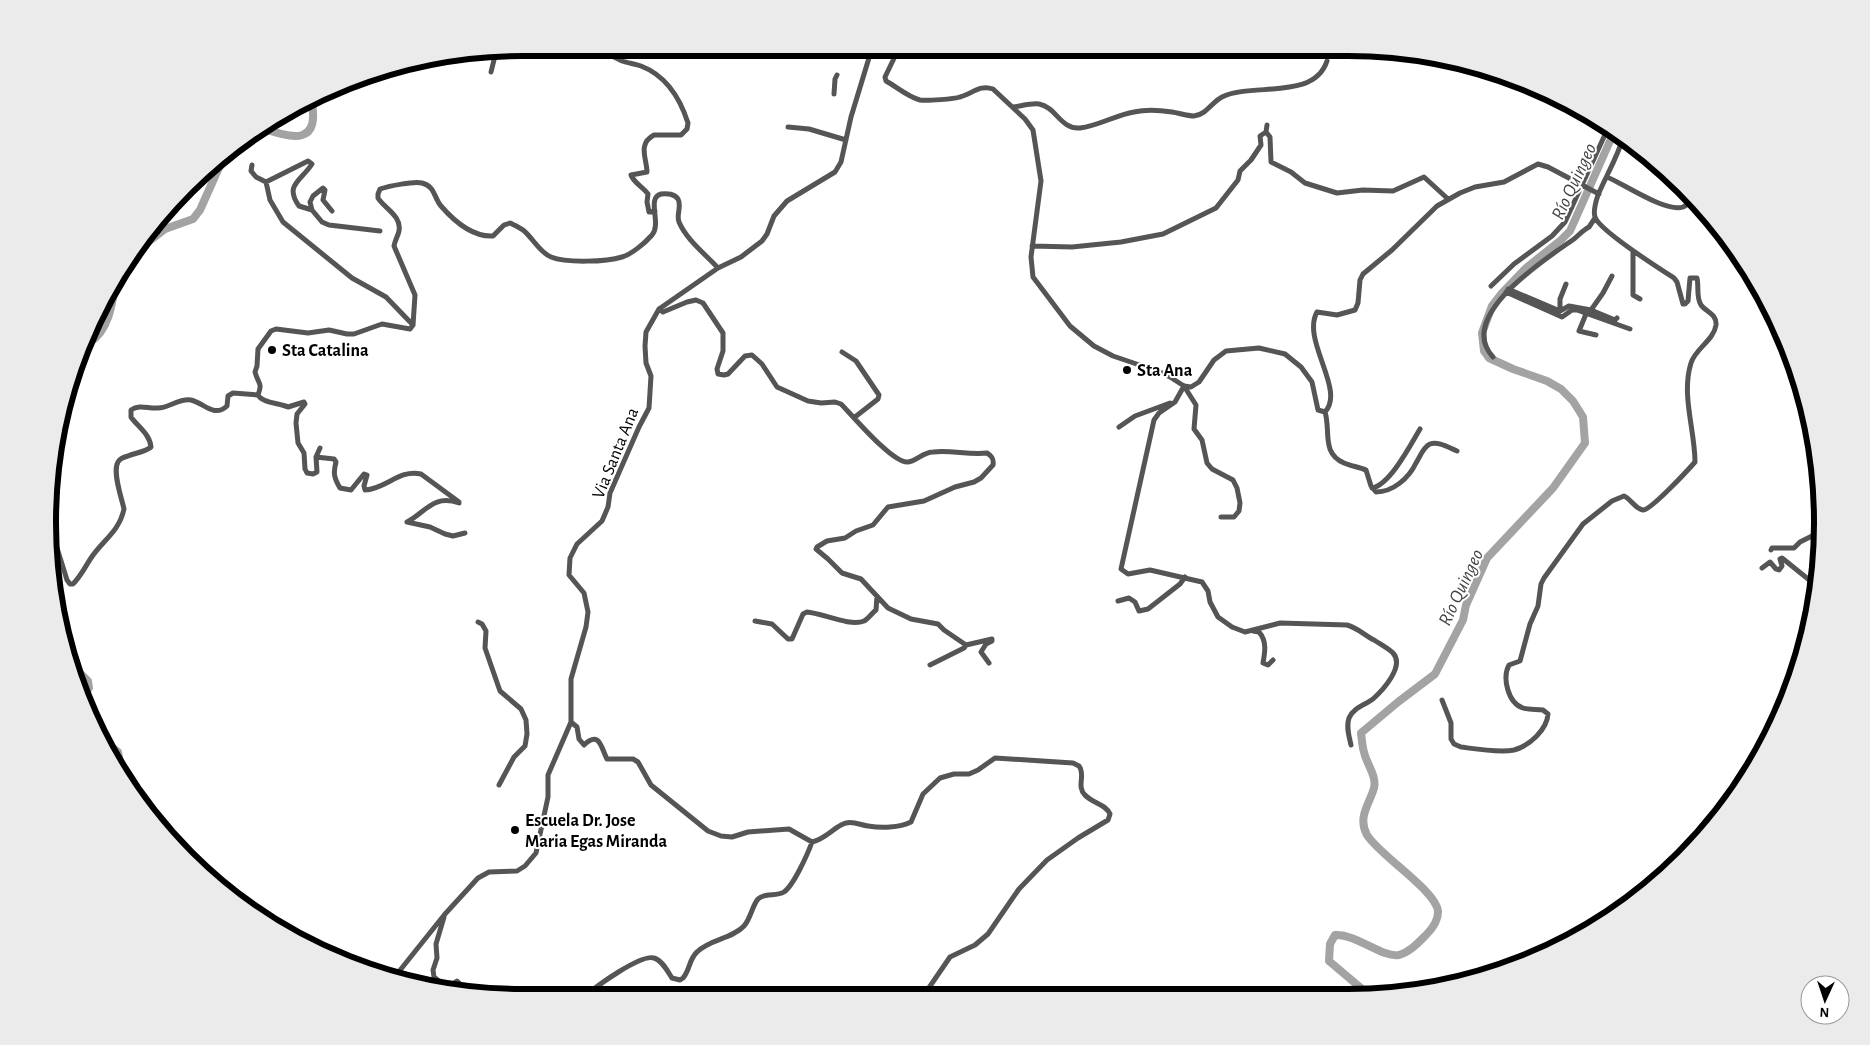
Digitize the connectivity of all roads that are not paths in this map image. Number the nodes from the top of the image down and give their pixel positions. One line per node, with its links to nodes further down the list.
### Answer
1 (614, 56): 25 (street)
2 (869, 56): 14 (street, Via Santa Ana)
3 (895, 56): 9 (street)
4 (493, 57): 6 (street)
5 (1327, 61): 9 (street)
6 (491, 72)
7 (838, 75): 8 (street)
8 (834, 94)
9 (1013, 107): 28 (street)
10 (1267, 125): 12 (street)
11 (788, 127): 14 (street)
12 (1266, 132): 21 (street); 28 (street)
13 (1605, 134): 19 (street)
14 (846, 140): 30 (street, Via Santa Ana)
15 (1620, 145): 17 (street)
16 (252, 164): 18 (street)
17 (1607, 177): 20 (street); 22 (street)
18 (266, 182): 23 (street); 40 (street)
19 (1584, 186): 20 (street); 21 (street); 33 (street)
20 (1597, 193): 26 (street)
21 (1448, 199): 48 (street)
22 (1688, 204)
23 (312, 210): 24 (street); 27 (street)
24 (332, 211)
25 (655, 211): 30 (street); 40 (street)
26 (1595, 218): 29 (street); 34 (street)
27 (380, 231)
28 (1032, 246): 45 (street)
29 (1633, 251): 35 (street); 73 (street)
30 (718, 268): 36 (street, Via Santa Ana)
31 (1612, 276): 38 (street)
32 (1566, 284): 37 (street)
33 (1491, 286)
34 (1507, 291): 37 (street); 38 (street); 44 (street)
35 (1640, 299)
36 (659, 310): 49 (street); 74 (street, Via Santa Ana)
37 (1560, 311): 38 (street)
38 (1588, 312): 39 (street); 41 (street); 42 (street)
39 (1617, 318)
40 (413, 325): 46 (street)
41 (1630, 329)
42 (1596, 335)
43 (842, 352): 49 (street)
44 (1493, 357)
45 (1184, 386): 47 (street); 48 (street); 56 (street)
46 (258, 395): 54 (street); 59 (street)
47 (1176, 402): 50 (street); 62 (street)
48 (1325, 412): 55 (street)
49 (855, 418): 64 (street)
50 (1119, 427)
51 (1420, 429): 55 (street)
52 (320, 448): 54 (street)
53 (1457, 451): 55 (street)
54 (316, 457): 57 (street)
55 (1372, 488)
56 (1221, 517)
57 (465, 533)
58 (1814, 535): 60 (street)
59 (57, 548)
60 (1771, 550)
61 (1762, 568): 63 (street)
62 (1185, 577): 65 (street); 68 (street)
63 (1810, 581)
64 (877, 596): 66 (street); 69 (street)
65 (1118, 601)
66 (755, 621)
67 (478, 622): 76 (street)
68 (1252, 630): 70 (street); 75 (street)
69 (966, 645): 71 (street); 72 (street)
70 (1273, 660)
71 (989, 663)
72 (930, 665)
73 (1442, 700)
74 (571, 722): 77 (street); 78 (street, Via Santa Ana)
75 (1351, 745)
76 (499, 785)
77 (812, 842): 81 (street); 82 (street)
78 (445, 914): 79 (street); 80 (street)
79 (399, 972)
80 (439, 981)
81 (595, 989)
82 (928, 989)

